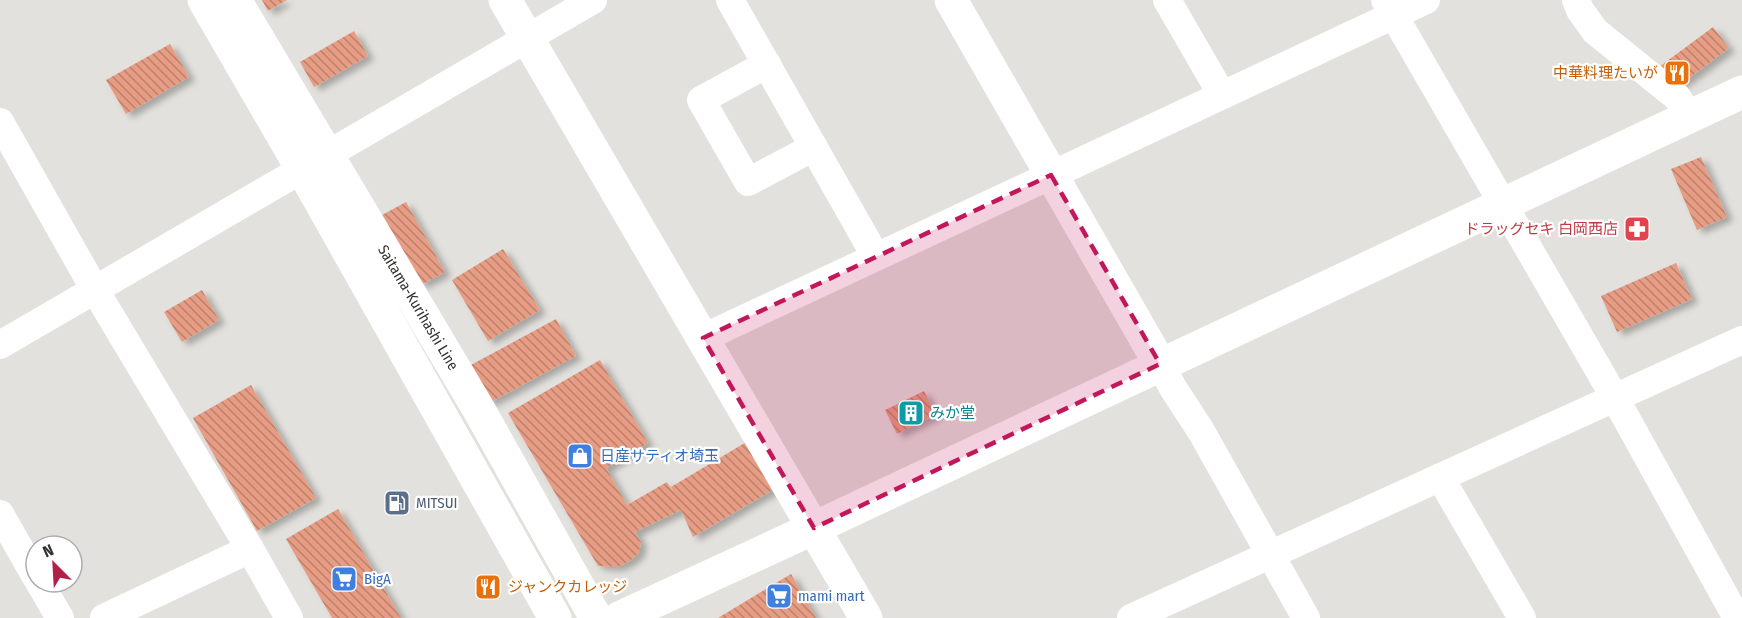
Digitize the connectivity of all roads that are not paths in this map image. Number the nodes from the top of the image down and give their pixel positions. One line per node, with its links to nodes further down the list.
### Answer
1 (204, 0): 18 (street, Saitama-Kurihashi Line)
2 (235, 0): 18 (street, Saitama-Kurihashi Line)
3 (505, 0): 11 (street)
4 (593, 0): 11 (street)
5 (730, 0): 12 (street)
6 (951, 0): 19 (street)
7 (1167, 0): 14 (street)
8 (1426, 0): 10 (street)
9 (1576, 0): 15 (street)
10 (1390, 7): 14 (street); 20 (street)
11 (527, 39): 18 (street); 23 (street)
12 (767, 64): 17 (street); 17 (street)
13 (1742, 92): 15 (street)
14 (1222, 95): 19 (street)
15 (1689, 118): 20 (street)
16 (0, 122): 22 (street)
17 (814, 147): 21 (street)
18 (314, 162): 22 (street); 38 (street, Saitama-Kurihashi Line); 39 (street, Saitama-Kurihashi Line)
19 (1051, 175): 21 (street); 26 (street)
20 (1503, 205): 26 (street); 27 (street)
21 (876, 257): 23 (street)
22 (95, 290): 25 (street); 31 (street)
23 (703, 338): 30 (street)
24 (1742, 340): 27 (street)
25 (0, 345)
26 (1160, 364): 30 (street); 32 (street)
27 (1615, 398): 28 (street); 45 (street)
28 (1440, 477): 32 (street); 44 (street)
29 (0, 514): 33 (street)
30 (814, 528): 40 (street); 41 (street)
31 (250, 549): 36 (street); 37 (street)
32 (1270, 555): 42 (street); 43 (street)
33 (24, 556)
34 (46, 594): 35 (street)
35 (60, 618)
36 (104, 618)
37 (289, 618)
38 (555, 618)
39 (596, 618)
40 (619, 618)
41 (866, 618)
42 (1131, 618)
43 (1306, 618)
44 (1522, 618)
45 (1737, 618)

